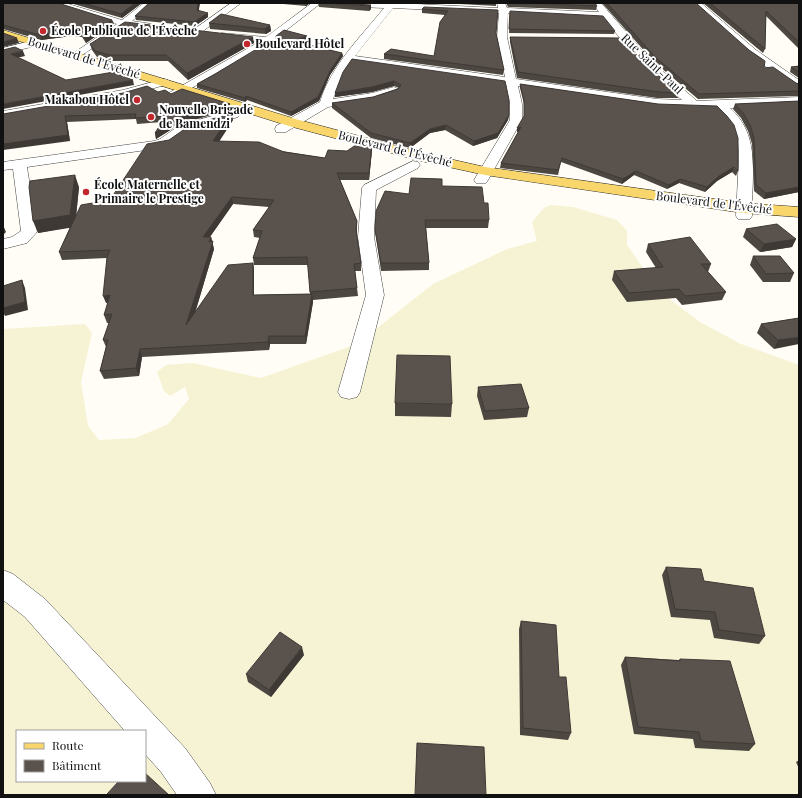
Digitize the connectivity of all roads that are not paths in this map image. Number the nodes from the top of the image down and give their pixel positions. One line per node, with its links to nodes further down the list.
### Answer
1 (55, 3): 11 (street)
2 (149, 3): 11 (street)
3 (237, 3): 15 (street)
4 (317, 3): 15 (street)
5 (334, 3): 8 (street)
6 (596, 3): 10 (street, Rue Saint-Paul)
7 (696, 3): 25 (street)
8 (391, 4): 9 (street); 22 (street)
9 (502, 8): 10 (street); 24 (street)
10 (607, 15): 16 (street, Rue Saint-Paul)
11 (124, 24): 12 (street); 21 (street)
12 (160, 28)
13 (3, 33): 18 (main road, Boulevard de l'Évêché)
14 (610, 39): 16 (street)
15 (271, 40): 28 (street)
16 (625, 40): 31 (street, Rue Saint-Paul)
17 (3, 42): 19 (main road, Boulevard de l'Évêché)
18 (34, 43): 19 (street); 21 (main road, Boulevard de l'Évêché)
19 (20, 48): 20 (street); 26 (main road, Boulevard de l'Évêché)
20 (3, 51)
21 (76, 56): 23 (main road, Boulevard de l'Évêché)
22 (348, 58): 24 (street); 30 (street)
23 (164, 82): 26 (street); 28 (main road, Boulevard de l'Évêché)
24 (512, 83): 31 (street); 40 (street)
25 (799, 85)
26 (148, 86): 28 (main road, Boulevard de l'Évêché); 34 (street)
27 (394, 90): 30 (street)
28 (178, 91): 33 (main road, Boulevard de l'Évêché); 35 (main road, Boulevard de l'Évêché)
29 (799, 101): 32 (street)
30 (325, 104): 35 (street)
31 (695, 105): 32 (street)
32 (719, 105): 41 (street)
33 (234, 114): 36 (main road, Boulevard de l'Évêché); 37 (street)
34 (3, 116)
35 (294, 123): 36 (street); 40 (main road, Boulevard de l'Évêché)
36 (281, 129): 38 (main road, Boulevard de l'Évêché)
37 (19, 163): 39 (street); 44 (street)
38 (413, 165): 40 (main road, Boulevard de l'Évêché); 45 (street)
39 (3, 166)
40 (483, 176): 41 (main road, Boulevard de l'Évêché)
41 (744, 212): 42 (main road, Boulevard de l'Évêché); 43 (main road, Boulevard de l'Évêché)
42 (799, 212)
43 (799, 221)
44 (3, 244)
45 (349, 392)
46 (3, 583): 47 (street)
47 (146, 730)
48 (146, 730): 49 (street)
49 (198, 795)

